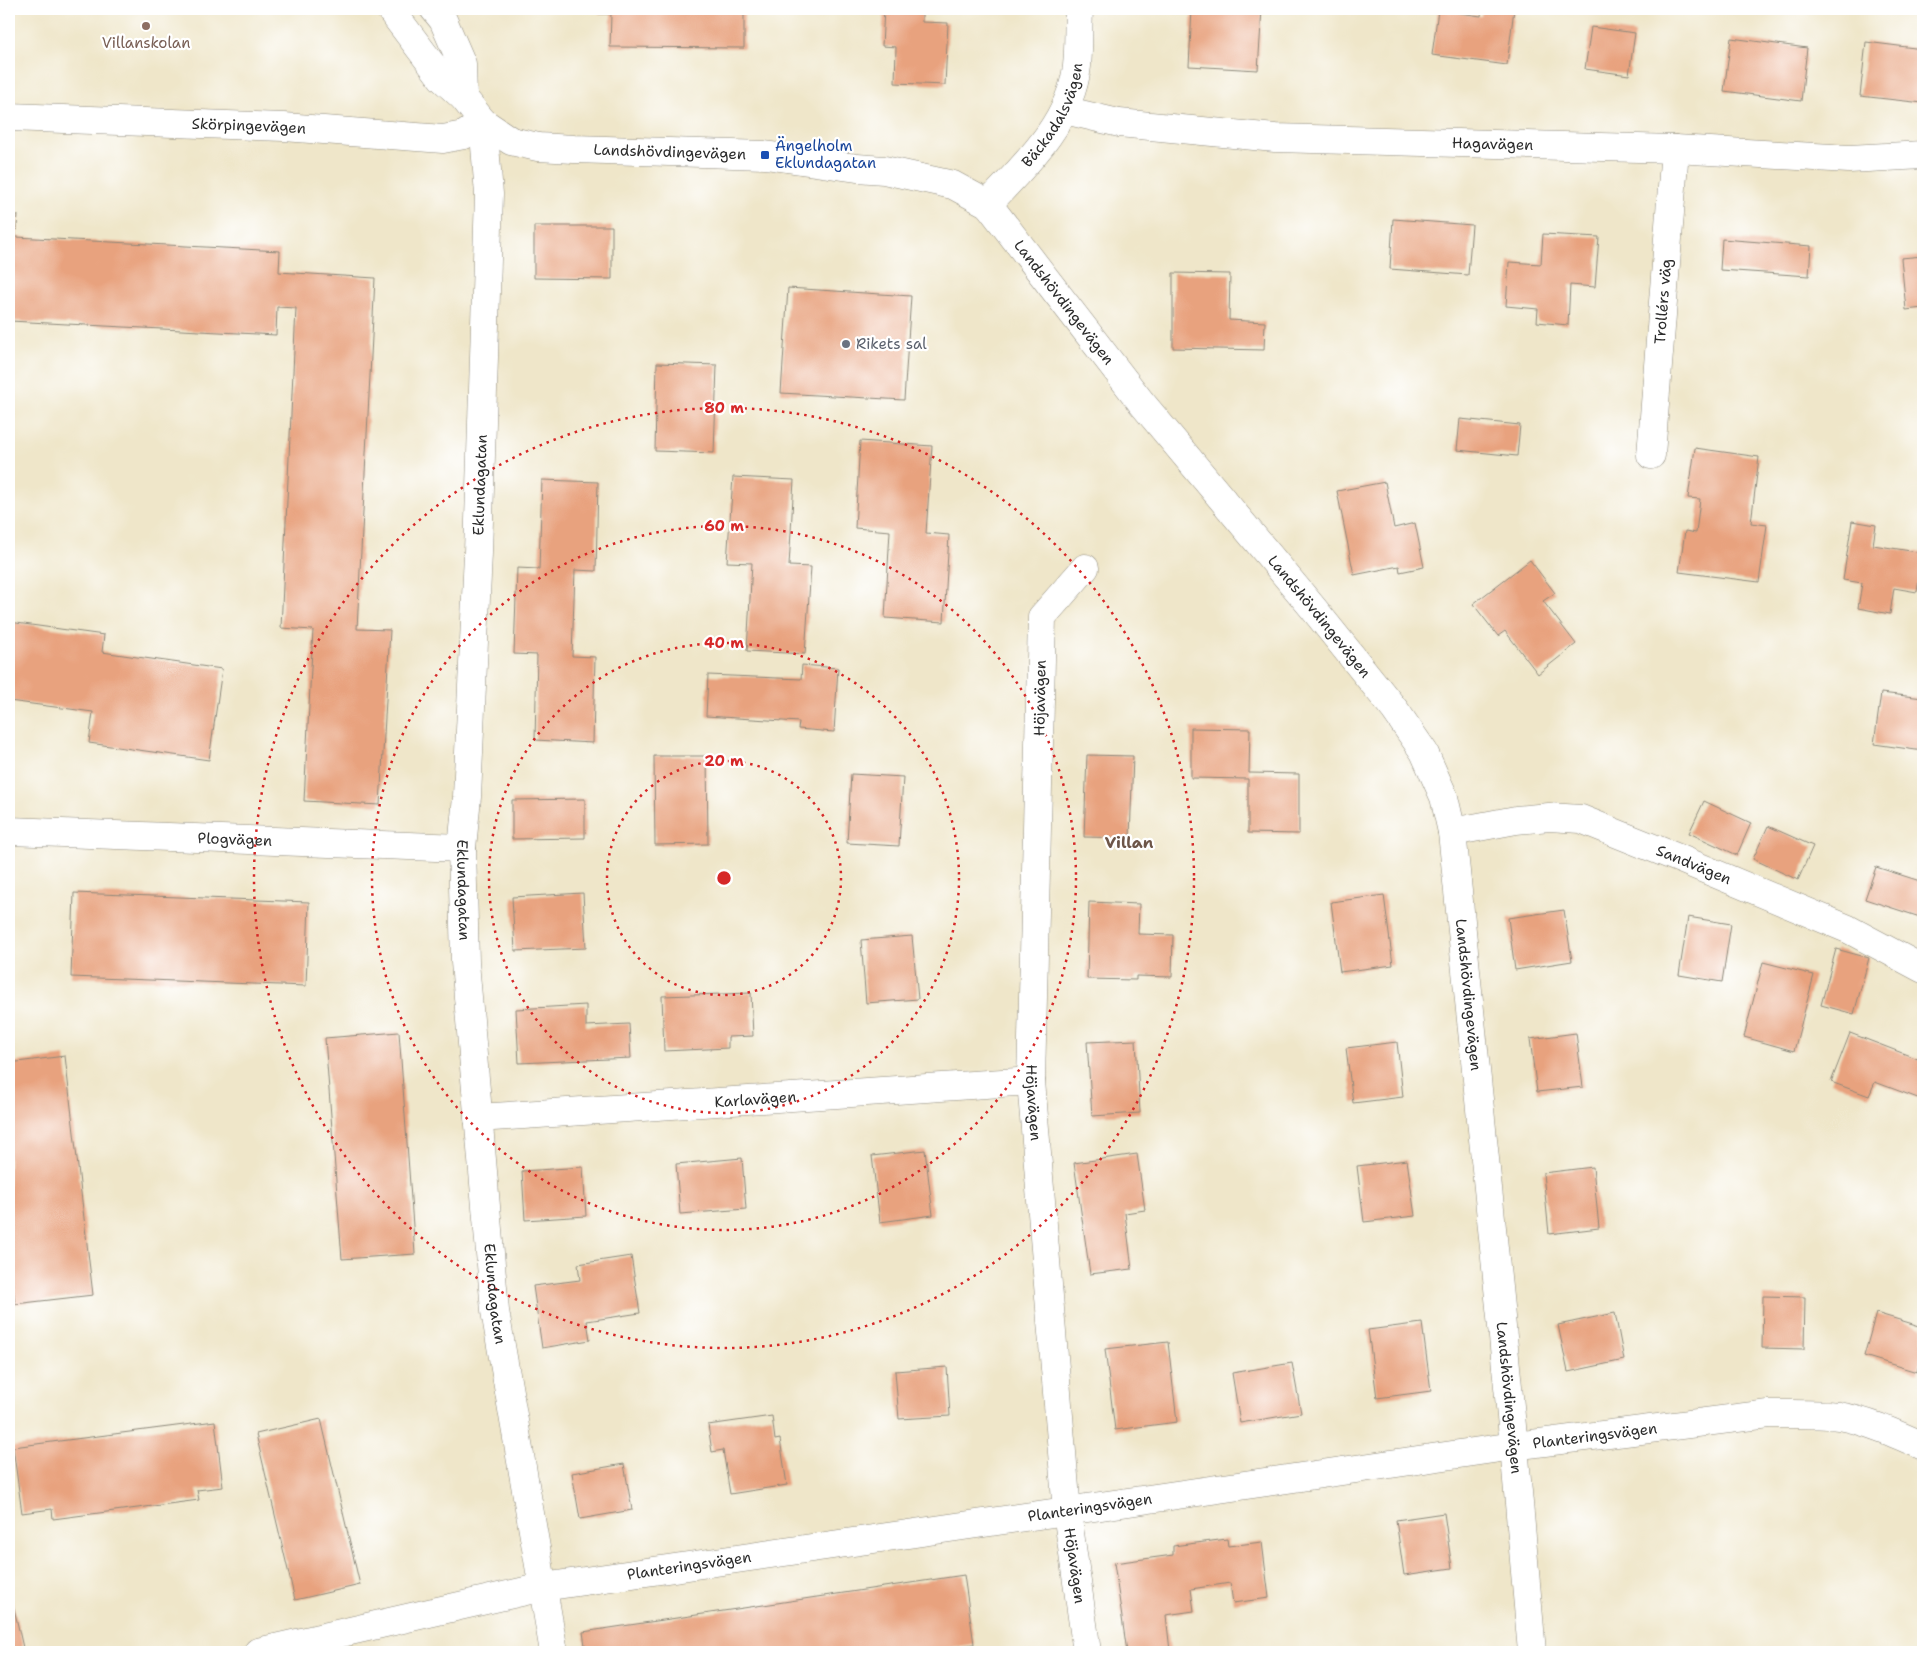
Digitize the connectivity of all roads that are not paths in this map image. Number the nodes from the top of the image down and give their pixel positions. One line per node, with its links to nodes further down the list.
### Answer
1 (390, 9): 4 (street, Landshövdingevägen)
2 (434, 9): 4 (street)
3 (1079, 9): 5 (street, Bäckadalsvägen)
4 (464, 97): 7 (street, Landshövdingevägen)
5 (1064, 110): 8 (street, Hagavägen); 10 (street, Bäckadalsvägen)
6 (9, 117): 7 (street, Skörpingevägen)
7 (483, 122): 10 (street, Landshövdingevägen); 15 (street, Eklundagatan)
8 (1675, 148): 9 (street, Hagavägen); 11 (street, Trollérs väg)
9 (1923, 155)
10 (988, 204): 14 (street, Landshövdingevägen)
11 (1651, 455)
12 (1085, 568): 17 (street, Höjavägen)
13 (9, 831): 15 (street, Plogvägen)
14 (1452, 832): 16 (street, Sandvägen); 19 (street, Landshövdingevägen)
15 (462, 848): 18 (street, Eklundagatan)
16 (1923, 969)
17 (1031, 1081): 18 (street, Karlavägen); 21 (street, Höjavägen)
18 (478, 1118): 22 (street, Eklundagatan)
19 (1514, 1446): 20 (street, Planteringsvägen); 21 (street, Planteringsvägen); 26 (street, Landshövdingevägen)
20 (1923, 1446)
21 (1067, 1512): 22 (street, Planteringsvägen); 25 (street, Höjavägen)
22 (542, 1587): 23 (street, Planteringsvägen); 24 (street, Eklundagatan)
23 (258, 1652)
24 (554, 1652)
25 (1087, 1652)
26 (1532, 1652)

